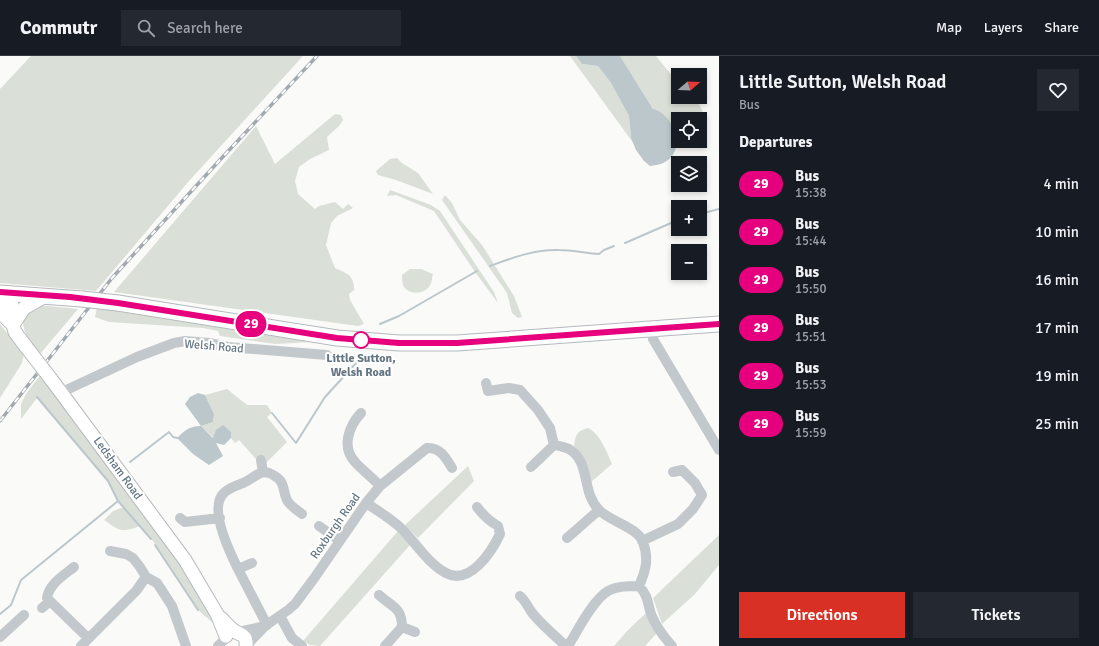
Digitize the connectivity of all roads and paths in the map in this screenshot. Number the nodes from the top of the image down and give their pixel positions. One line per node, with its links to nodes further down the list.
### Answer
1 (44, 296): 2 (highway); 4 (main road); 5 (highway, bridge)
2 (2, 301): 4 (main road); 4 (main road, Ledsham Road)
3 (719, 324): 5 (highway)
4 (12, 325): 8 (main road, Ledsham Road, bridge)
5 (654, 328): 11 (street)
6 (327, 355): 8 (street, Welsh Road)
7 (487, 391): 10 (street)
8 (62, 392): 45 (main road, Ledsham Road)
9 (354, 416): 17 (street)
10 (554, 445): 13 (street); 20 (street)
11 (719, 450)
12 (261, 460): 16 (street)
13 (530, 467)
14 (680, 467): 27 (street)
15 (452, 468): 17 (street, Roxburgh Road)
16 (263, 472): 21 (street); 22 (street)
17 (380, 486): 18 (street, Roxburgh Road)
18 (366, 503): 19 (street); 26 (street, Roxburgh Road)
19 (477, 507)
20 (599, 510): 25 (street); 27 (street)
21 (302, 514)
22 (220, 518): 23 (street); 31 (street)
23 (182, 523)
24 (319, 526): 26 (street)
25 (567, 538)
26 (339, 540): 39 (street, Roxburgh Road)
27 (642, 541): 33 (street)
28 (110, 551): 32 (street)
29 (252, 562): 31 (street)
30 (74, 567): 36 (street)
31 (238, 569): 40 (street)
32 (146, 577): 44 (street); 47 (street)
33 (638, 586): 51 (street); 52 (street)
34 (378, 594): 41 (street)
35 (525, 597): 51 (street)
36 (50, 601): 37 (street); 44 (street)
37 (42, 608)
38 (24, 615): 43 (street)
39 (280, 616): 40 (street, Roxburgh Road); 49 (street)
40 (266, 625): 45 (street, Roxburgh Road); 48 (street, Roxburgh Road)
41 (402, 627): 42 (street); 50 (street)
42 (415, 632)
43 (0, 637)
44 (88, 638): 46 (street)
45 (227, 639): 48 (main road, Ledsham Road)
46 (81, 646)
47 (186, 646)
48 (246, 646)
49 (302, 646)
50 (385, 646)
51 (567, 646)
52 (672, 646)

